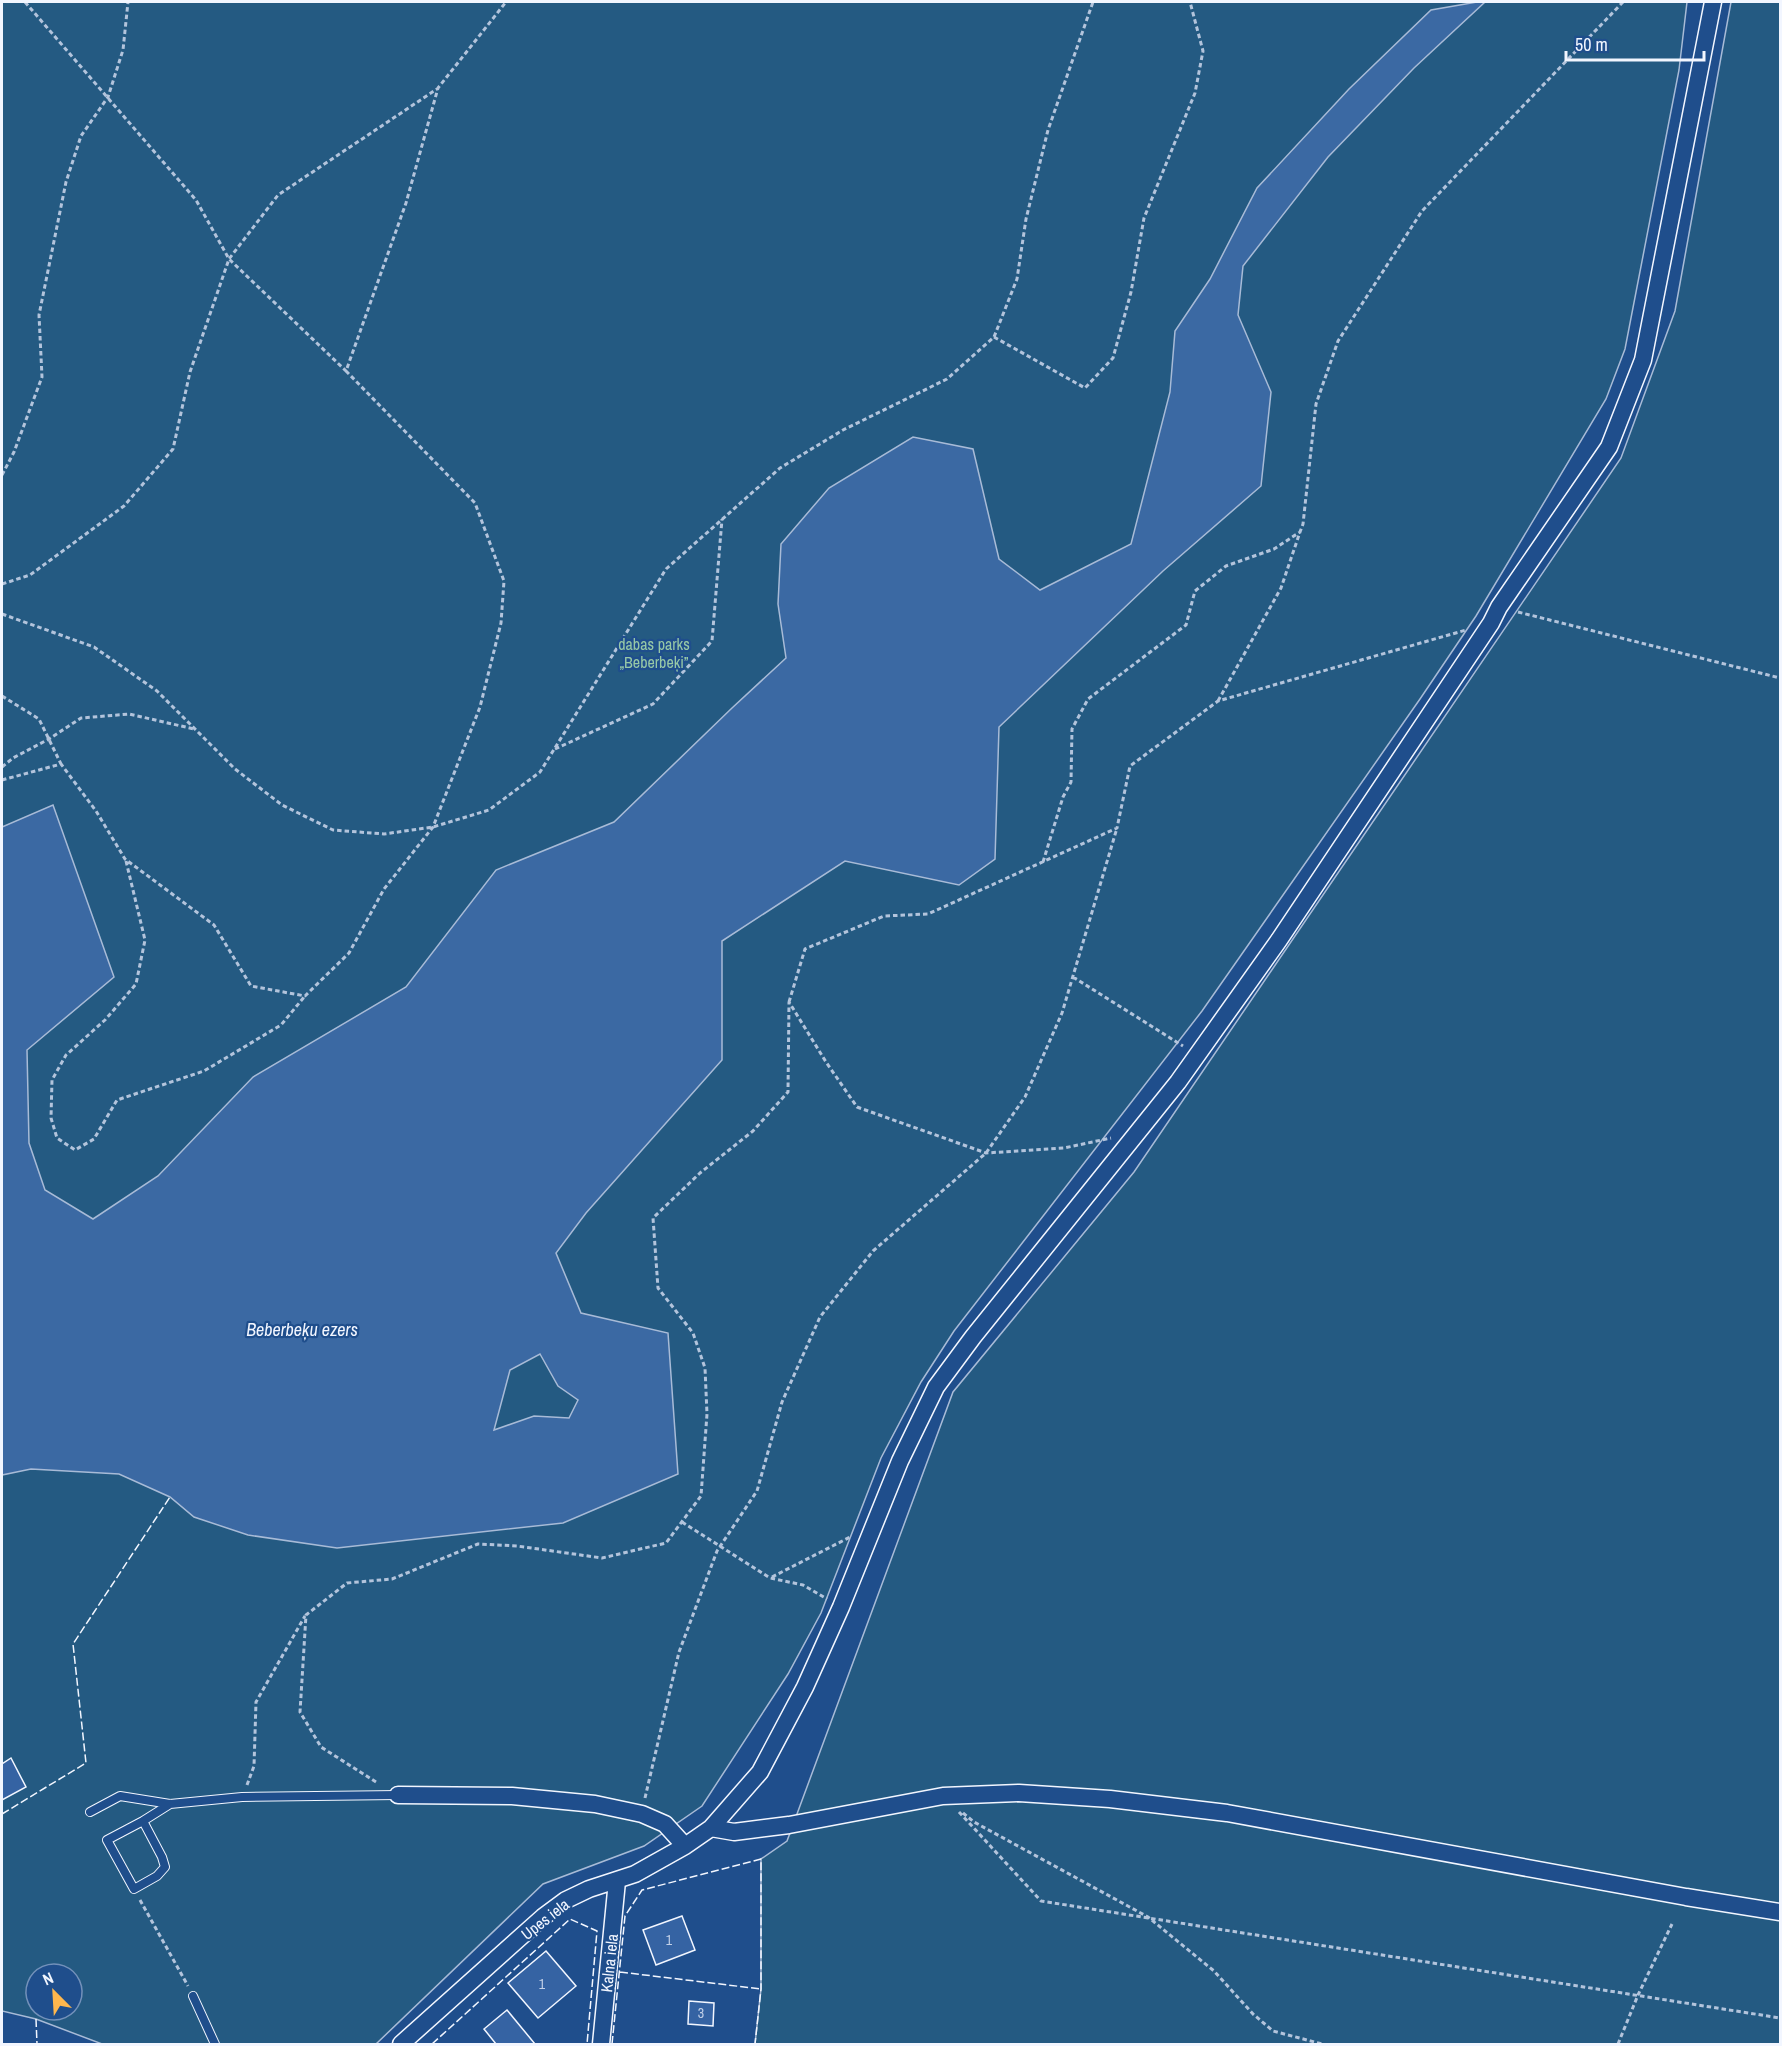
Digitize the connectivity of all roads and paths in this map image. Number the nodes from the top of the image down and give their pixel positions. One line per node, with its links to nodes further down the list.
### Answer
1 (25, 2): 9 (path)
2 (128, 2): 9 (path)
3 (506, 2): 8 (path)
4 (1093, 2): 11 (path)
5 (1190, 2): 11 (path)
6 (1623, 2): 15 (path)
7 (1713, 2): 17 (street, Upes iela)
8 (438, 88): 10 (path); 12 (path)
9 (108, 97): 10 (path); 13 (path)
10 (229, 259): 12 (path); 16 (path)
11 (994, 337): 14 (path)
12 (346, 370): 29 (path)
13 (2, 475)
14 (722, 519): 25 (path); 25 (path)
15 (1300, 532): 22 (path); 32 (path)
16 (2, 584)
17 (1499, 608): 19 (street, Upes iela); 20 (path)
18 (2, 614): 23 (path)
19 (1491, 623): 22 (path); 36 (street, Upes iela)
20 (1780, 678)
21 (2, 696): 24 (path)
22 (1218, 701): 30 (path)
23 (195, 729): 24 (path); 29 (path)
24 (49, 739): 26 (path); 27 (path)
25 (554, 750): 29 (path)
26 (61, 764): 28 (path); 31 (path)
27 (2, 767)
28 (2, 780)
29 (433, 827): 34 (path)
30 (1117, 828): 32 (path); 33 (path)
31 (125, 859): 34 (path); 34 (path)
32 (1043, 862): 35 (path)
33 (1073, 977): 36 (path); 38 (path)
34 (305, 996)
35 (789, 1002): 38 (path); 39 (path)
36 (1197, 1055): 37 (street, Upes iela)
37 (1135, 1133): 38 (path); 40 (street, Upes iela)
38 (986, 1153): 41 (path)
39 (682, 1522): 41 (path); 44 (path)
40 (874, 1524): 42 (path); 43 (street, Upes iela)
41 (720, 1546): 42 (path); 50 (path)
42 (770, 1578): 43 (path)
43 (841, 1607): 52 (street, Upes iela)
44 (306, 1615): 45 (path); 47 (path)
45 (398, 1796): 47 (lane); 50 (street)
46 (943, 1796): 52 (street); 56 (street); 57 (path); 57 (path)
47 (242, 1797): 48 (lane)
48 (170, 1804): 49 (lane); 51 (lane)
49 (90, 1812)
50 (642, 1814): 53 (street)
51 (143, 1821): 55 (lane); 55 (lane)
52 (711, 1828): 53 (street, Upes iela)
53 (685, 1846): 54 (street, Upes iela)
54 (617, 1881): 63 (street, Upes iela); 64 (street, Kalna iela)
55 (134, 1889): 60 (path)
56 (1780, 1912)
57 (1148, 1917): 59 (path); 65 (path)
58 (1672, 1924): 59 (path)
59 (1638, 1995): 61 (path); 66 (path)
60 (193, 1996): 62 (lane)
61 (1780, 2018)
62 (215, 2044)
63 (401, 2044)
64 (601, 2044)
65 (1322, 2044)
66 (1618, 2044)

